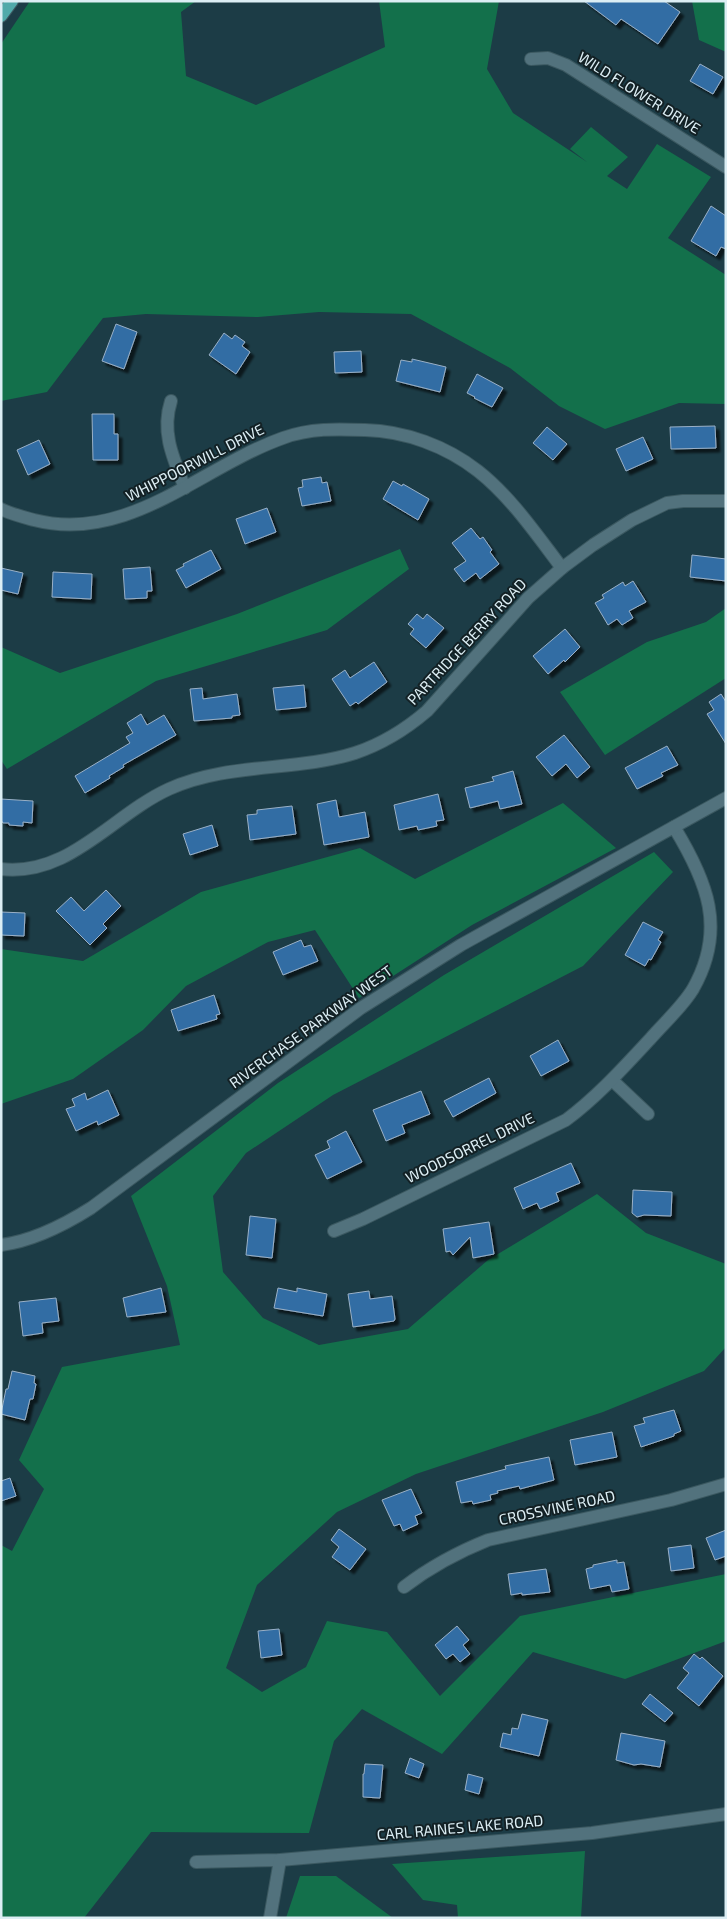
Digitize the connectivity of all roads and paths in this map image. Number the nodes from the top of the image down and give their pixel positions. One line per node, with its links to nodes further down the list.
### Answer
1 (12, 1): 2 (main road)
2 (1, 16)
3 (531, 59): 4 (street, WILD FLOWER DRIVE)
4 (726, 168)
5 (172, 401): 6 (street)
6 (185, 488): 8 (street, WHIPPOORWILL DRIVE); 9 (street, WHIPPOORWILL DRIVE)
7 (726, 501): 9 (street, PARTRIDGE BERRY ROAD)
8 (1, 509)
9 (562, 568): 12 (street, PARTRIDGE BERRY ROAD)
10 (726, 798): 11 (street, RIVERCHASE PARKWAY WEST)
11 (674, 827): 13 (street, WOODSORREL DRIVE); 16 (street, RIVERCHASE PARKWAY WEST)
12 (1, 869)
13 (612, 1080): 14 (street); 15 (street, WOODSORREL DRIVE)
14 (648, 1114)
15 (334, 1231)
16 (1, 1245)
17 (726, 1484): 18 (street, CROSSVINE ROAD)
18 (404, 1587)
19 (726, 1814): 20 (street, CARL RAINES LAKE ROAD)
20 (280, 1860): 21 (street, CARL RAINES LAKE ROAD); 22 (street)
21 (196, 1862)
22 (270, 1918)

